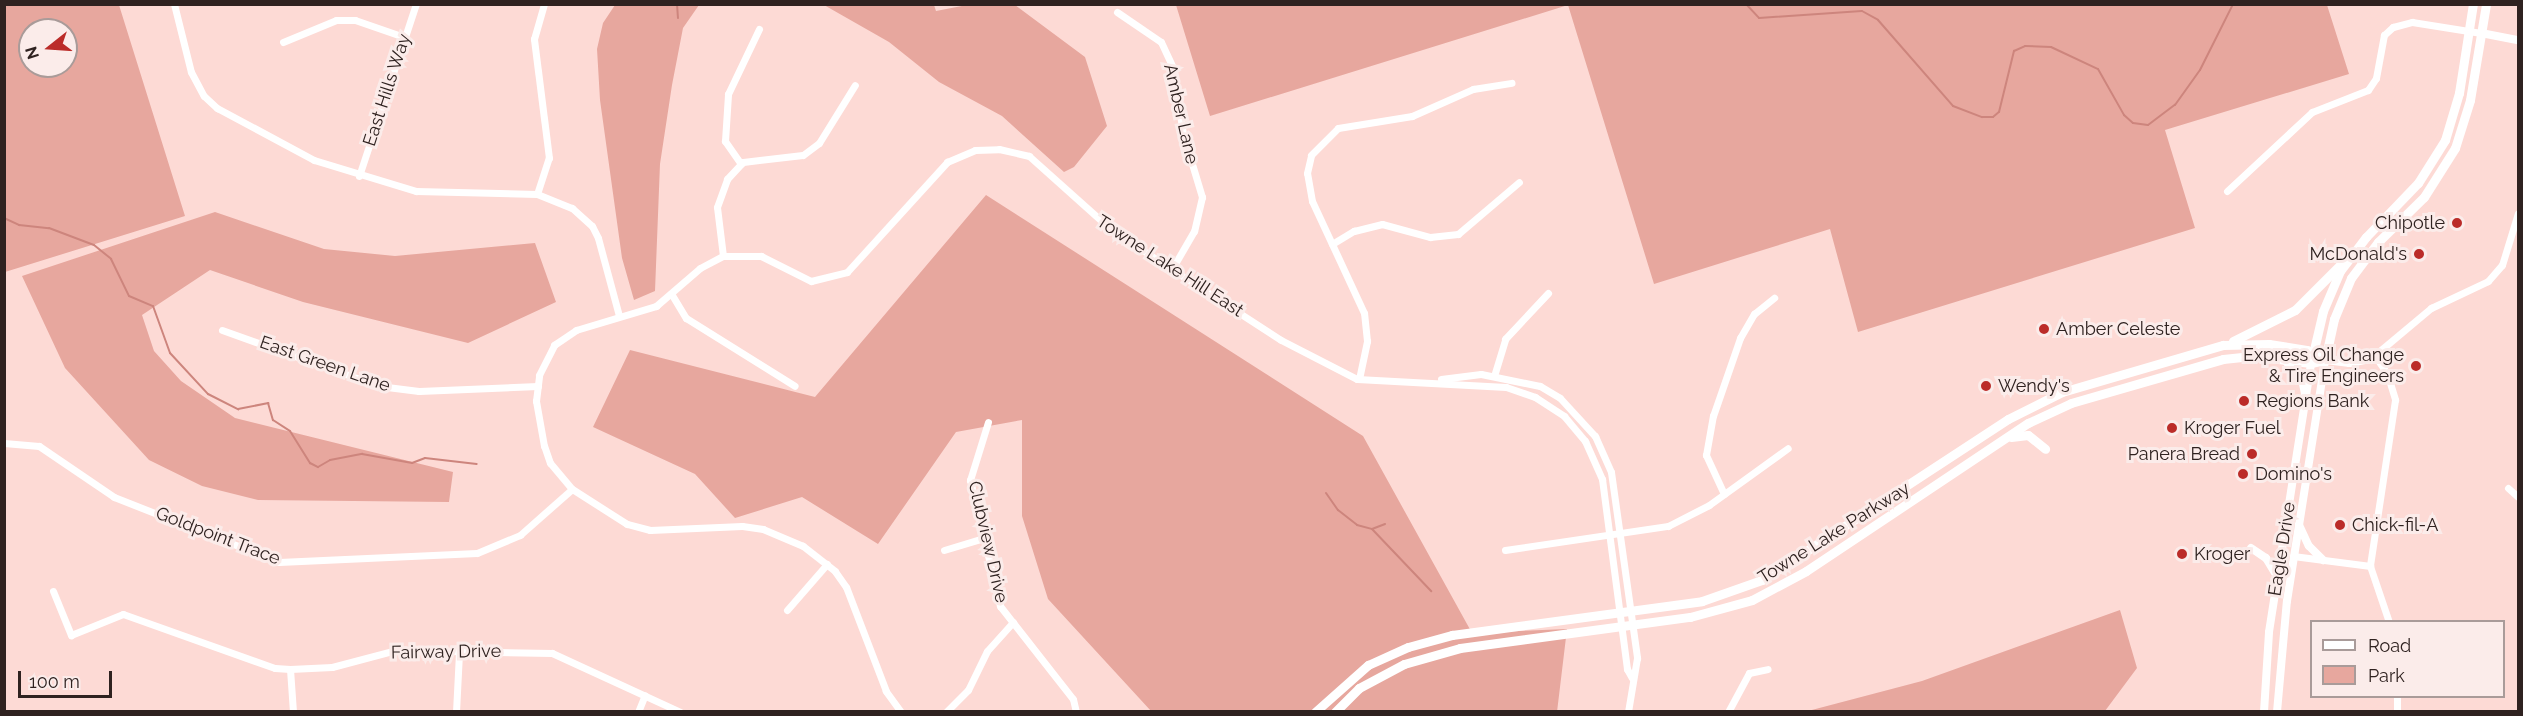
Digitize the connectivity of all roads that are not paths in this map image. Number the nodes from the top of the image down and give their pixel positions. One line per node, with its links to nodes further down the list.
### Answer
1 (174, 4): 16 (street)
2 (416, 4): 10 (street, East Hills Way)
3 (544, 4): 19 (street)
4 (2473, 4): 8 (main road)
5 (2486, 4): 9 (main road)
6 (1117, 12): 24 (street, Amber Lane)
7 (759, 29): 15 (street)
8 (2469, 31): 9 (street); 18 (street); 22 (main road)
9 (2481, 33): 11 (street); 34 (main road)
10 (404, 37): 12 (street); 16 (street, East Hills Way)
11 (2518, 40)
12 (283, 42)
13 (855, 84): 15 (street)
14 (1512, 84): 21 (street)
15 (741, 164): 23 (street)
16 (359, 176): 19 (street)
17 (1519, 182): 21 (street)
18 (2226, 191)
19 (537, 194): 28 (street)
20 (2518, 213): 32 (street)
21 (1332, 244): 37 (street)
22 (2357, 248): 30 (main road); 31 (main road)
23 (723, 256): 24 (street, Towne Lake Hill East); 26 (street, Towne Lake Hill East)
24 (1172, 269): 37 (street, Towne Lake Hill East)
25 (1548, 293): 36 (street)
26 (672, 295): 28 (street, Towne Lake Hill East); 41 (street)
27 (1774, 298): 50 (street)
28 (619, 316): 40 (street, Towne Lake Hill East)
29 (222, 330): 40 (street, East Green Lane)
30 (2223, 345): 31 (main road, Towne Lake Parkway); 65 (main road, Towne Lake Parkway)
31 (2313, 352): 34 (main road, Towne Lake Parkway); 35 (main road, Eagle Drive)
32 (2375, 356): 34 (street); 62 (street)
33 (2283, 359): 35 (main road, Towne Lake Parkway); 42 (main road); 44 (main road, Towne Lake Parkway)
34 (2325, 360): 35 (main road, Towne Lake Parkway); 52 (street, Eagle Drive)
35 (2311, 363): 42 (street, Eagle Drive)
36 (1494, 375): 38 (street, Towne Lake Hill East); 39 (street); 54 (street, Towne Lake Hill East)
37 (1359, 379): 38 (street, Towne Lake Hill East)
38 (1435, 381): 39 (street, Towne Lake Hill East)
39 (1494, 385): 53 (street, Towne Lake Hill East)
40 (538, 386): 49 (street, Towne Lake Hill East)
41 (795, 386)
42 (2306, 398): 63 (street, Eagle Drive)
43 (988, 422): 55 (street, Clubview Drive)
44 (2001, 441): 47 (main road); 70 (main road, Towne Lake Parkway)
45 (4, 443): 49 (street, Goldpoint Trace)
46 (1788, 448): 50 (street)
47 (2044, 449)
48 (2508, 488): 51 (street)
49 (572, 489): 61 (street, Towne Lake Hill East)
50 (1724, 494): 54 (street)
51 (2518, 497)
52 (2299, 524): 59 (street, Eagle Drive); 60 (street)
53 (1609, 535): 54 (street); 58 (street); 67 (street, Towne Lake Hill East)
54 (1620, 535): 65 (street, Towne Lake Hill East)
55 (984, 538): 57 (street); 69 (street, Clubview Drive)
56 (2251, 548): 63 (street)
57 (944, 550)
58 (1505, 550)
59 (2293, 556): 60 (street); 89 (street, Eagle Drive)
60 (2323, 560): 62 (street)
61 (828, 564): 66 (street); 81 (street, Towne Lake Hill East)
62 (2370, 566): 68 (street)
63 (2277, 578): 88 (street, Eagle Drive)
64 (53, 591): 73 (street, Fairway Drive)
65 (1630, 609): 67 (main road, Towne Lake Parkway); 70 (street, Towne Lake Hill East)
66 (788, 610)
67 (1618, 610): 71 (street, Towne Lake Hill East); 84 (main road, Towne Lake Parkway)
68 (2389, 620)
69 (1013, 622): 82 (street); 83 (street, Clubview Drive)
70 (1632, 625): 71 (main road, Towne Lake Parkway); 75 (street, Towne Lake Hill East)
71 (1621, 626): 75 (street, Towne Lake Hill East); 85 (main road, Towne Lake Parkway)
72 (459, 653): 73 (street, Fairway Drive); 76 (street, Fairway Drive); 78 (street)
73 (290, 669): 77 (street)
74 (1768, 669): 87 (street)
75 (1632, 678): 86 (street, Towne Lake Hill East)
76 (645, 695): 79 (street); 80 (street, Fairway Drive)
77 (293, 711)
78 (456, 711)
79 (638, 711)
80 (680, 711)
81 (901, 711)
82 (945, 711)
83 (1076, 711)
84 (1315, 711)
85 (1335, 711)
86 (1628, 711)
87 (1728, 711)
88 (2264, 711)
89 (2277, 711)

